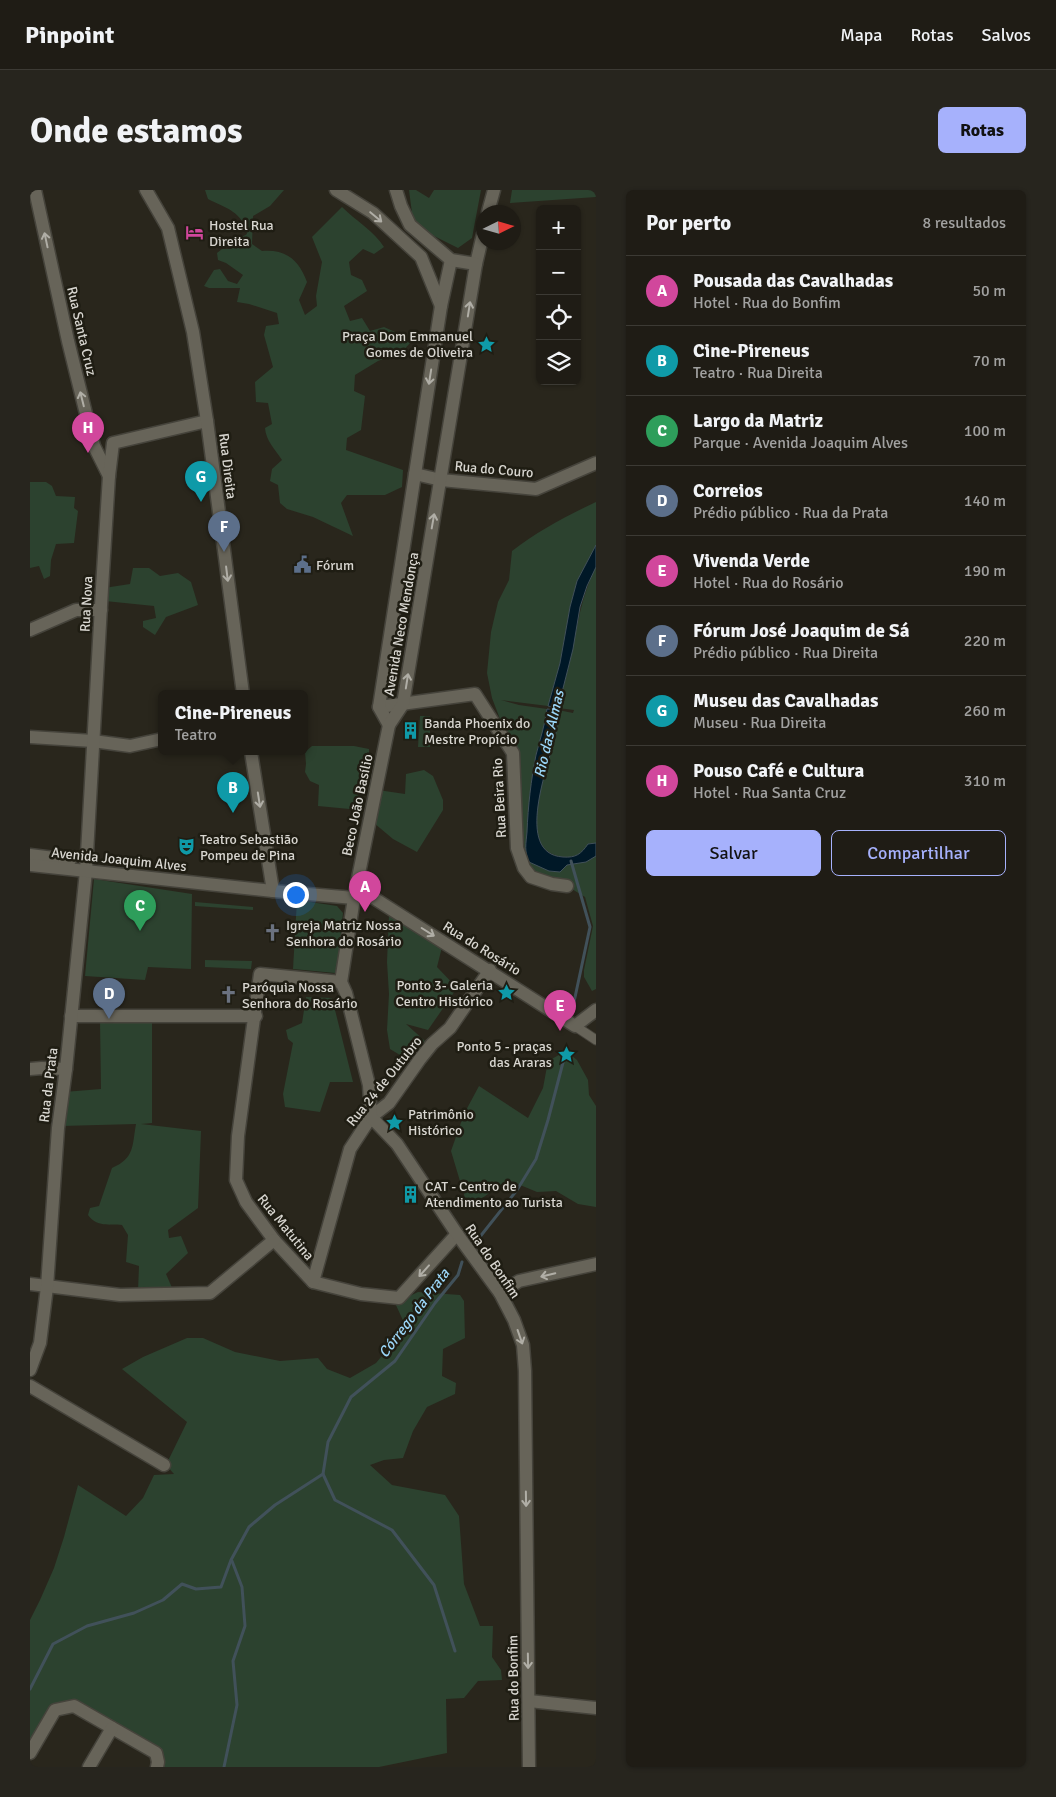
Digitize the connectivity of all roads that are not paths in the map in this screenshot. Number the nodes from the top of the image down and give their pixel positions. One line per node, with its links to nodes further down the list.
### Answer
1 (35, 190): 13 (street, Rua Santa Cruz, one-way to 1)
2 (147, 190): 11 (street, Rua Direita)
3 (336, 190): 10 (street, one-way to 10)
4 (396, 190): 8 (street)
5 (494, 190): 6 (street)
6 (490, 205)
7 (480, 250): 9 (street, Avenida Neco Mendonça)
8 (451, 260): 9 (street); 10 (street, Avenida Neco Mendonça)
9 (476, 264): 17 (street, Avenida Neco Mendonça, one-way to 9)
10 (441, 306): 15 (street, Avenida Neco Mendonça, one-way to 15)
11 (207, 421): 12 (street); 20 (street, Rua Direita, one-way to 20)
12 (113, 442): 13 (street); 16 (street, Rua Nova)
13 (94, 446): 16 (street, Rua Santa Cruz)
14 (596, 463): 17 (street, Rua do Couro)
15 (415, 474): 17 (street, Rua do Couro); 22 (street, Avenida Neco Mendonça)
16 (109, 476): 18 (street, Rua Nova)
17 (441, 480): 21 (street, Avenida Neco Mendonça, one-way to 17)
18 (102, 610): 19 (street); 25 (street, Rua Nova)
19 (30, 630)
20 (241, 690)
21 (403, 704): 22 (street, Rua Beira Rio); 23 (street, Avenida Neco Mendonça); 31 (street, Rua Beira Rio)
22 (379, 707): 23 (street, Avenida Neco Mendonça)
23 (389, 725): 33 (street, Beco João Basílio)
24 (30, 738): 25 (street)
25 (93, 741): 26 (street); 30 (street, Rua Nova)
26 (158, 741)
27 (251, 755): 32 (street, one-way to 32)
28 (30, 856): 30 (street, Avenida Joaquim Alves)
29 (30, 865): 30 (street, Avenida Joaquim Alves)
30 (87, 867): 32 (street, Avenida Joaquim Alves); 37 (street, Rua da Prata)
31 (567, 886)
32 (273, 887): 33 (street, Avenida Joaquim Alves)
33 (354, 895): 34 (street, Rua do Rosário, one-way to 34); 35 (street)
34 (490, 970): 39 (street, Rua do Rosário); 43 (street, Rua 24 de Outubro)
35 (341, 982): 38 (street, Rua Matutina); 43 (street)
36 (596, 1010): 39 (street)
37 (71, 1016): 38 (street); 42 (street, Rua da Prata)
38 (256, 1016): 45 (street, Rua Matutina)
39 (576, 1026): 40 (street)
40 (596, 1040)
41 (30, 1069): 42 (street)
42 (66, 1069): 49 (street, Rua da Prata)
43 (372, 1117): 44 (street, Rua do Bonfim); 47 (street, Rua 24 de Outubro)
44 (457, 1234): 47 (street, Rua Matutina, one-way to 47); 50 (street, Rua do Bonfim)
45 (274, 1240): 47 (street, Rua Matutina); 49 (street)
46 (596, 1264): 50 (street, one-way to 50)
47 (313, 1282)
48 (30, 1284): 49 (street)
49 (47, 1287): 51 (street, Rua da Prata)
50 (500, 1292): 54 (street, Rua do Bonfim, one-way to 54)
51 (30, 1370)
52 (30, 1386): 53 (street)
53 (164, 1465)
54 (529, 1701): 55 (street); 60 (street, Rua do Bonfim)
55 (596, 1708)
56 (112, 1728): 57 (street); 58 (street); 59 (street)
57 (30, 1753)
58 (90, 1767)
59 (157, 1767)
60 (530, 1767)

